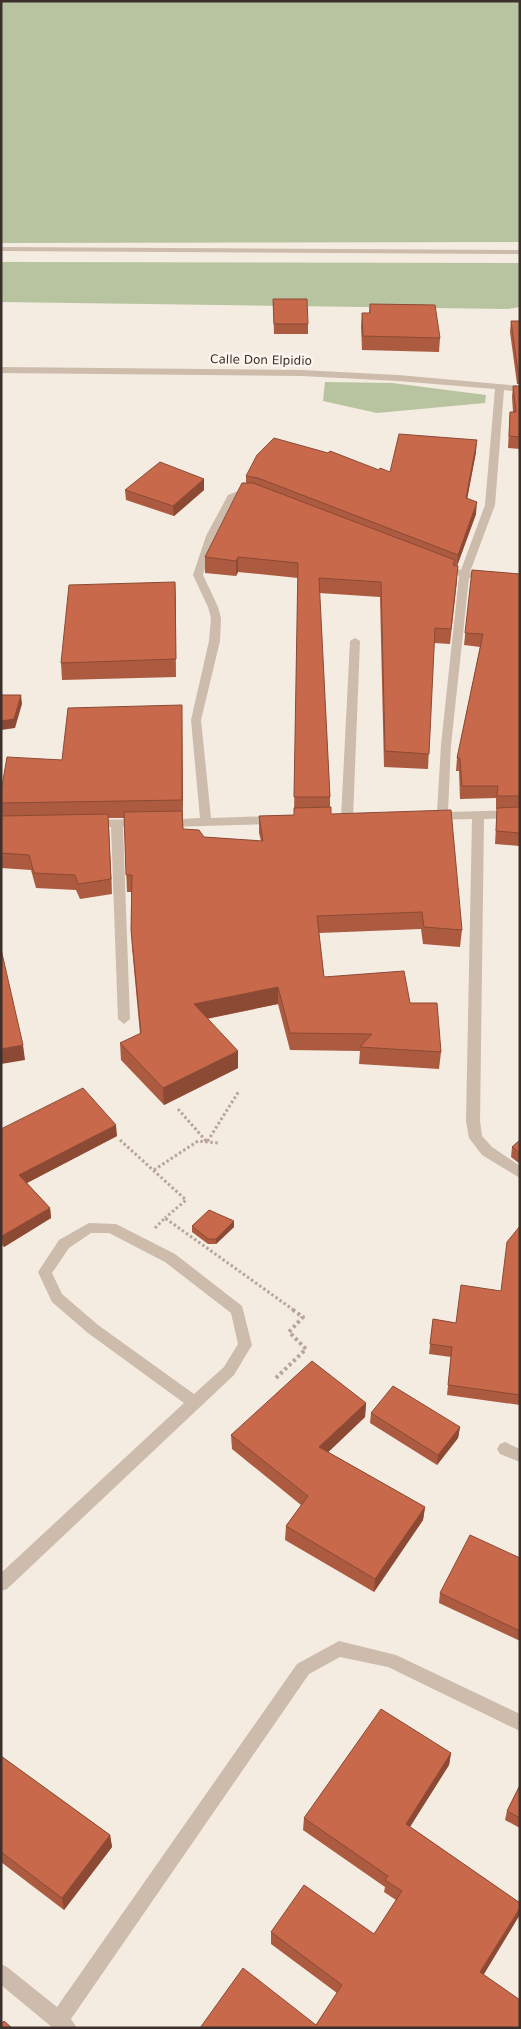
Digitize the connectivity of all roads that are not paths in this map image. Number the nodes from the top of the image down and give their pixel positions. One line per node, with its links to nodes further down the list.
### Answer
1 (1, 249): 2 (street)
2 (520, 252)
3 (1, 370): 4 (street, Calle Don Elpidio)
4 (500, 388): 5 (street, Calle Don Elpidio); 8 (street)
5 (520, 389)
6 (264, 497): 17 (street)
7 (428, 561): 8 (street)
8 (464, 575): 9 (street); 12 (street)
9 (520, 578)
10 (355, 641): 15 (street)
11 (520, 814): 13 (street)
12 (442, 815): 13 (street); 14 (street)
13 (478, 815): 21 (street)
14 (425, 816)
15 (347, 818)
16 (291, 820): 17 (street)
17 (206, 822): 19 (street)
18 (78, 824): 19 (street)
19 (117, 824): 20 (street)
20 (124, 1019)
21 (520, 1173)
22 (195, 1403): 22 (street); 25 (street)
23 (505, 1449): 24 (street)
24 (520, 1456)
25 (1, 1584)
26 (520, 1724): 28 (street)
27 (1, 1973): 28 (street)
28 (63, 2024)

